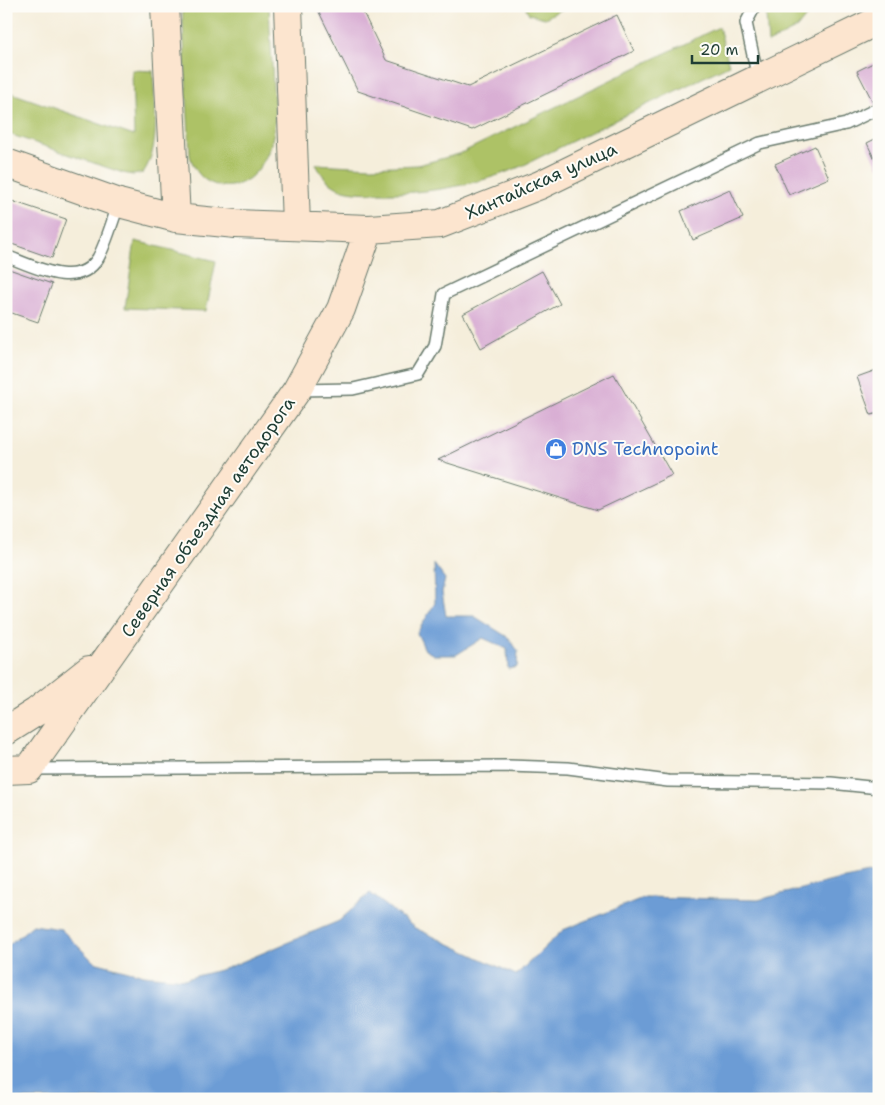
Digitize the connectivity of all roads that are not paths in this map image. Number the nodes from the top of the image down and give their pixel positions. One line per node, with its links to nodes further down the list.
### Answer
1 (166, 6): 9 (street)
2 (288, 6): 10 (street)
3 (755, 6): 5 (lane)
4 (879, 20): 5 (street, Хантайская улица)
5 (758, 79): 11 (street, Хантайская улица)
6 (879, 108): 13 (lane)
7 (6, 163): 8 (street, Хантайская улица)
8 (119, 203): 9 (street, Хантайская улица); 12 (lane)
9 (176, 218): 10 (street, Хантайская улица)
10 (296, 225): 11 (street, Хантайская улица)
11 (369, 229): 13 (street, Северная объездная автодорога)
12 (6, 256)
13 (297, 390): 14 (street, Северная объездная автодорога)
14 (113, 651): 15 (street); 16 (street, Северная объездная автодорога)
15 (6, 731)
16 (18, 770): 17 (lane)
17 (879, 788)

